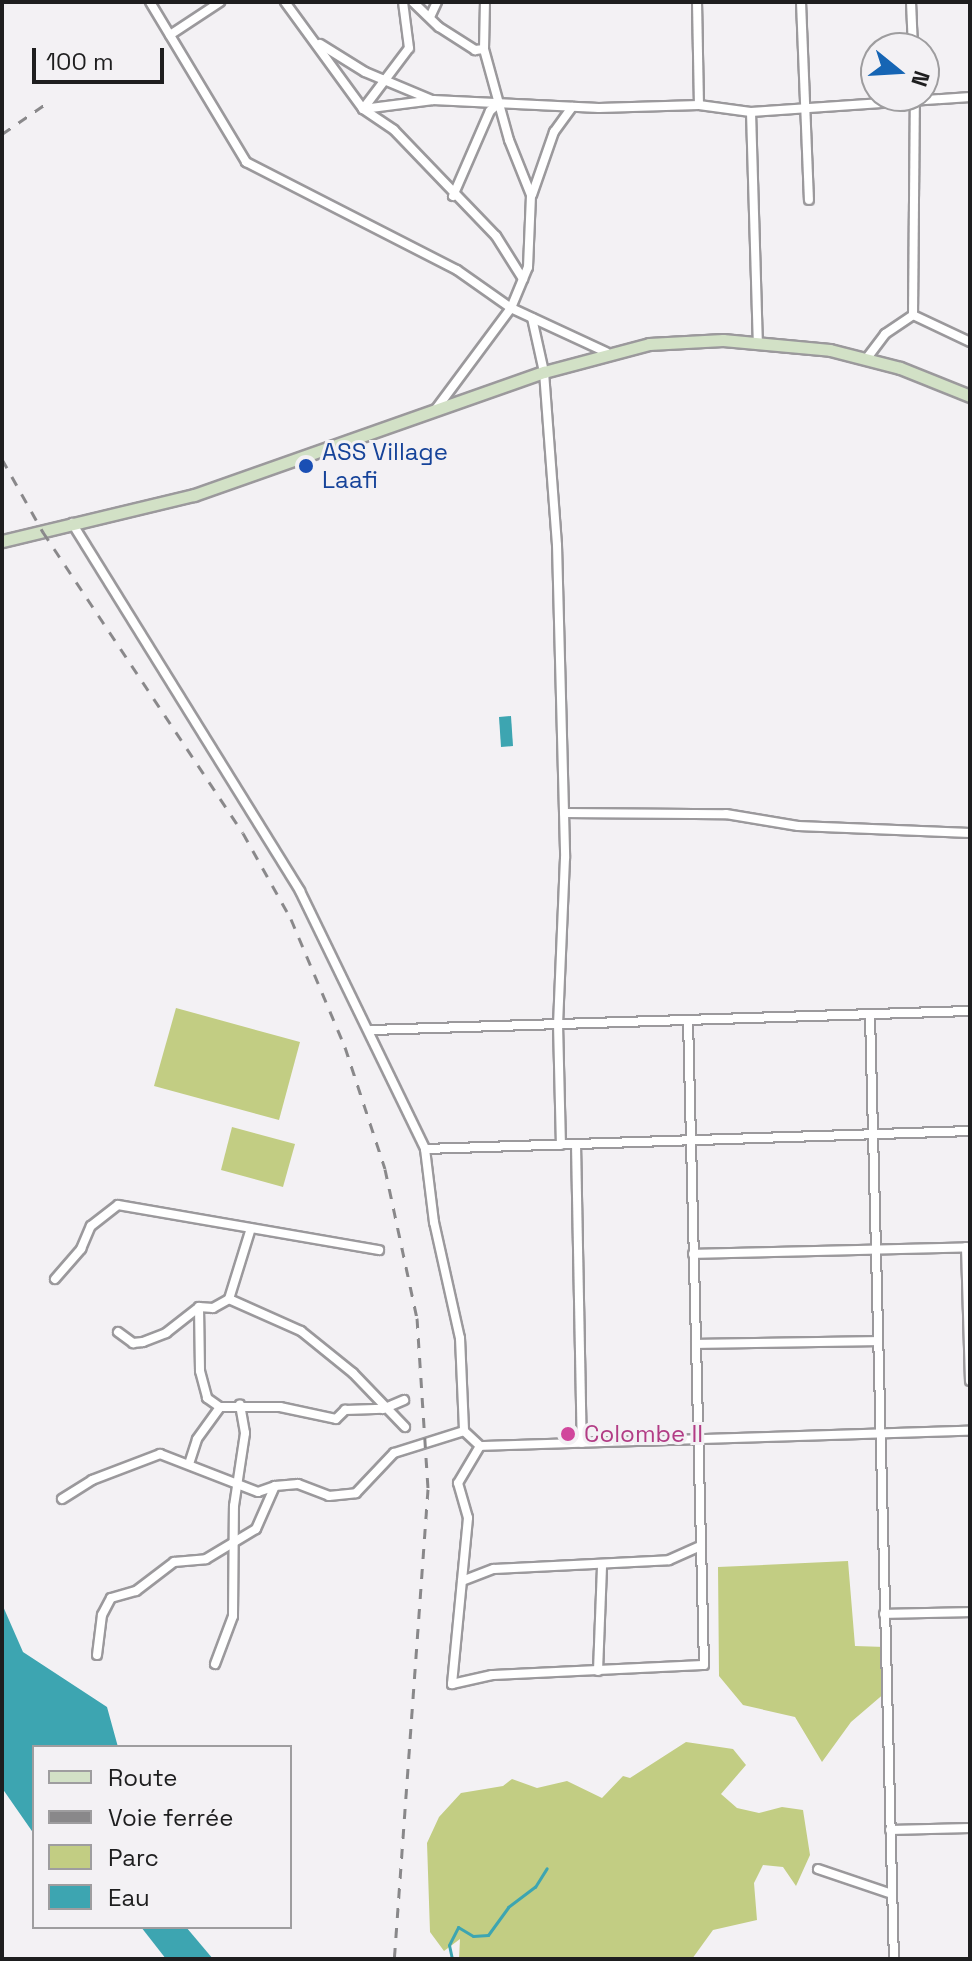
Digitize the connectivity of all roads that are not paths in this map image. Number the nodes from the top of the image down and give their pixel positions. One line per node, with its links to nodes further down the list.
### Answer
1 (150, 2): 14 (street)
2 (220, 2): 14 (street)
3 (285, 2): 12 (street)
4 (403, 2): 16 (street)
5 (413, 2): 11 (street)
6 (437, 2): 11 (street)
7 (485, 2): 15 (street)
8 (697, 2): 22 (street)
9 (801, 2): 24 (street)
10 (911, 2): 13 (street)
11 (430, 17): 15 (street)
12 (302, 26): 16 (street); 25 (street)
13 (912, 32)
14 (170, 35): 32 (street)
15 (484, 49): 21 (street)
16 (383, 80): 19 (street); 25 (street)
17 (940, 97): 18 (street)
18 (970, 97)
19 (433, 100): 21 (street); 25 (street)
20 (860, 102): 24 (street)
21 (499, 104): 23 (street); 28 (street); 29 (street)
22 (699, 105): 23 (street); 26 (street)
23 (572, 107): 28 (street)
24 (803, 108): 26 (street); 30 (street)
25 (363, 109): 29 (street)
26 (751, 112): 36 (street)
27 (915, 112): 33 (street)
28 (531, 195): 31 (street)
29 (453, 196): 31 (street)
30 (809, 200)
31 (523, 279): 32 (street)
32 (511, 308): 34 (street); 41 (street)
33 (913, 315): 35 (street); 38 (street)
34 (532, 318): 37 (street); 39 (street)
35 (970, 342)
36 (758, 343): 37 (street); 38 (street)
37 (606, 352): 39 (street)
38 (867, 358): 40 (street)
39 (544, 372): 41 (street); 44 (street)
40 (970, 396)
41 (432, 415): 42 (street)
42 (72, 523): 43 (street); 50 (street)
43 (2, 541)
44 (564, 813): 45 (street); 49 (street)
45 (970, 833)
46 (970, 1011): 47 (street)
47 (870, 1014): 48 (street); 52 (street)
48 (688, 1020): 49 (street); 53 (street)
49 (558, 1024): 50 (street); 55 (street)
50 (371, 1030): 56 (street)
51 (970, 1131): 52 (street)
52 (873, 1134): 53 (street); 60 (street)
53 (691, 1141): 54 (street); 61 (street)
54 (576, 1144): 55 (street); 78 (street)
55 (561, 1145): 56 (street)
56 (425, 1149): 74 (street)
57 (251, 1228): 59 (street); 62 (street); 63 (street)
58 (968, 1247): 60 (street); 68 (street)
59 (379, 1250)
60 (876, 1250): 61 (street); 66 (street)
61 (693, 1254): 67 (street)
62 (55, 1279)
63 (229, 1299): 64 (street); 72 (street)
64 (199, 1307): 65 (street); 71 (street)
65 (118, 1332)
66 (878, 1341): 67 (street); 76 (street)
67 (696, 1344): 77 (street)
68 (970, 1381)
69 (404, 1400): 72 (street)
70 (240, 1404): 71 (street); 72 (street); 81 (street)
71 (220, 1407): 80 (street)
72 (383, 1409): 73 (street)
73 (405, 1427)
74 (464, 1431): 79 (street); 82 (street)
75 (970, 1431): 76 (street)
76 (880, 1434): 77 (street); 89 (street)
77 (698, 1439): 78 (street); 85 (street)
78 (582, 1443): 79 (street)
79 (480, 1446): 87 (street)
80 (189, 1464): 81 (street); 83 (street)
81 (239, 1481): 82 (street); 84 (street)
82 (275, 1486): 84 (street)
83 (62, 1499)
84 (237, 1538): 90 (street); 91 (street)
85 (701, 1546): 86 (street); 92 (street)
86 (602, 1567): 87 (street); 92 (street)
87 (462, 1581): 92 (street)
88 (970, 1612): 89 (street)
89 (884, 1614): 94 (street)
90 (97, 1655)
91 (215, 1664)
92 (598, 1671)
93 (970, 1828): 94 (street)
94 (890, 1830): 96 (street)
95 (818, 1869): 96 (street)
96 (892, 1894): 97 (street)
97 (894, 1959)

